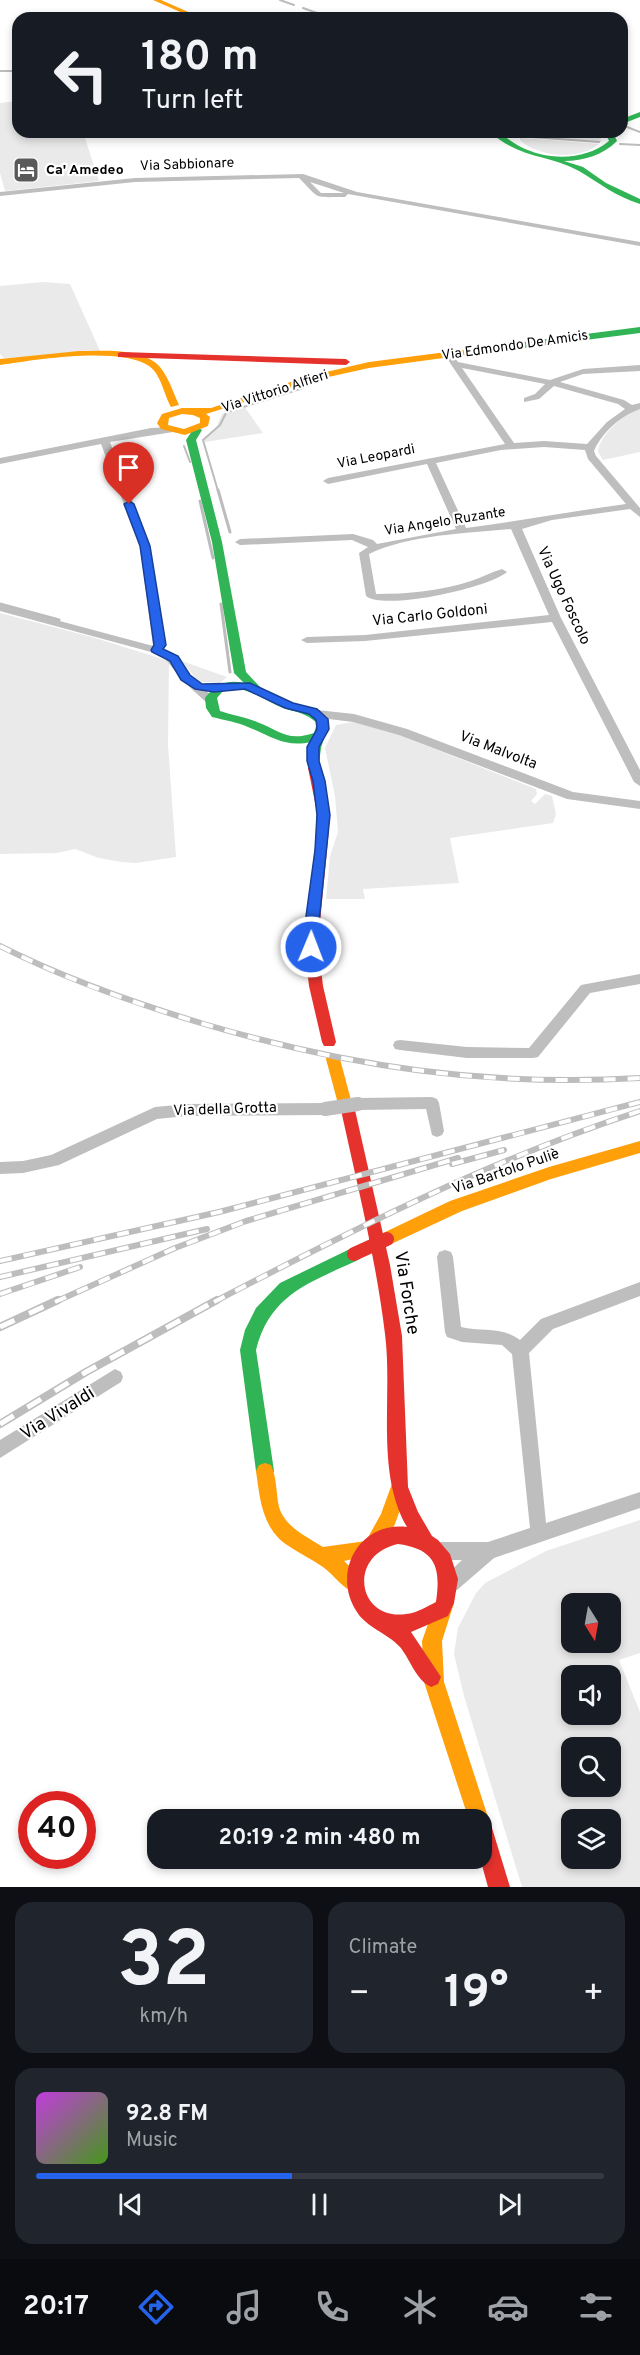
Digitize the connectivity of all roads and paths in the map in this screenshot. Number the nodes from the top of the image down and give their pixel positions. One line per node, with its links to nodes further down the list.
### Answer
1 (156, 0): 2 (street)
2 (185, 12)
3 (506, 138): 6 (street)
4 (612, 138): 5 (street)
5 (602, 152): 6 (street); 7 (street)
6 (547, 157): 7 (street)
7 (592, 177): 9 (street)
8 (0, 194): 10 (street, Via Sabbionare)
9 (640, 202)
10 (640, 244)
11 (640, 330): 14 (street, Via Edmondo De Amicis)
12 (118, 355): 13 (street, Via Edmondo De Amicis); 15 (street, Via Edmondo De Amicis); 18 (street); 21 (street)
13 (174, 357): 16 (street, Via Edmondo De Amicis); 18 (street, Via Edmondo De Amicis)
14 (452, 360): 17 (street, Via Edmondo De Amicis); 22 (street); 28 (street)
15 (0, 362)
16 (324, 362): 17 (street, Via Edmondo De Amicis); 20 (street)
17 (390, 362): 20 (street, Via Edmondo De Amicis)
18 (155, 366): 21 (street)
19 (640, 368): 22 (street)
20 (337, 372): 25 (street, Via Vittorio Alfieri)
21 (161, 381): 26 (street)
22 (553, 382): 23 (street); 24 (street)
23 (527, 400)
24 (635, 407): 29 (street)
25 (198, 421): 26 (street); 26 (street); 43 (street)
26 (167, 422): 27 (street)
27 (105, 441): 30 (street); 42 (street)
28 (512, 447): 29 (street); 31 (street, Via Leopardi)
29 (589, 447): 33 (street)
30 (0, 460)
31 (431, 462): 32 (street, Via Leopardi); 35 (street, Via Leopardi)
32 (328, 481)
33 (636, 510): 34 (street)
34 (519, 525): 35 (street, Via Angelo Ruzante); 40 (street, Via Ugo Foscolo)
35 (463, 532): 37 (street, Via Angelo Ruzante)
36 (240, 542): 37 (street, Via Angelo Ruzante)
37 (376, 548): 38 (street, Via Angelo Ruzante)
38 (502, 572)
39 (0, 608): 42 (street)
40 (556, 618): 41 (street, Via Carlo Goldoni); 53 (street, Via Ugo Foscolo)
41 (306, 640)
42 (156, 650): 44 (street)
43 (240, 673): 45 (street); 46 (street)
44 (199, 687): 45 (street); 47 (street)
45 (227, 687): 46 (street); 47 (street)
46 (255, 688): 48 (street)
47 (211, 701): 51 (street)
48 (317, 714): 49 (street, Via Malvolta); 50 (street)
49 (347, 717): 50 (street); 54 (street, Via Malvolta)
50 (320, 732): 51 (street); 52 (street)
51 (292, 742): 52 (street)
52 (313, 761): 56 (street)
53 (640, 782)
54 (640, 805)
55 (640, 979): 57 (street)
56 (329, 1042)
57 (400, 1045)
58 (333, 1059): 59 (street, Via Forche)
59 (350, 1105): 60 (street, Via della Grotta); 62 (street, Via della Grotta, bridge); 68 (street, Via Forche)
60 (437, 1131)
61 (640, 1147): 75 (street, Via Bartolo Puliè, bridge)
62 (0, 1168)
63 (445, 1257): 65 (street)
64 (640, 1288): 65 (street)
65 (520, 1351): 70 (street)
66 (115, 1377): 67 (street, Via Vivaldi)
67 (0, 1450)
68 (399, 1487): 71 (street, Via Forche); 72 (street, Via Forche)
69 (640, 1500): 74 (street)
70 (537, 1524)
71 (424, 1539): 72 (street); 73 (street)
72 (370, 1545): 75 (street); 76 (street)
73 (439, 1551): 74 (street); 77 (street)
74 (488, 1551): 77 (street)
75 (323, 1556): 76 (street, Via Bartolo Puliè)
76 (355, 1584): 79 (street)
77 (450, 1584): 78 (street)
78 (441, 1609): 79 (street); 80 (street)
79 (388, 1624): 80 (street)
80 (434, 1682): 81 (street)
81 (475, 1809)
82 (492, 1863): 83 (street)
83 (499, 1887)

